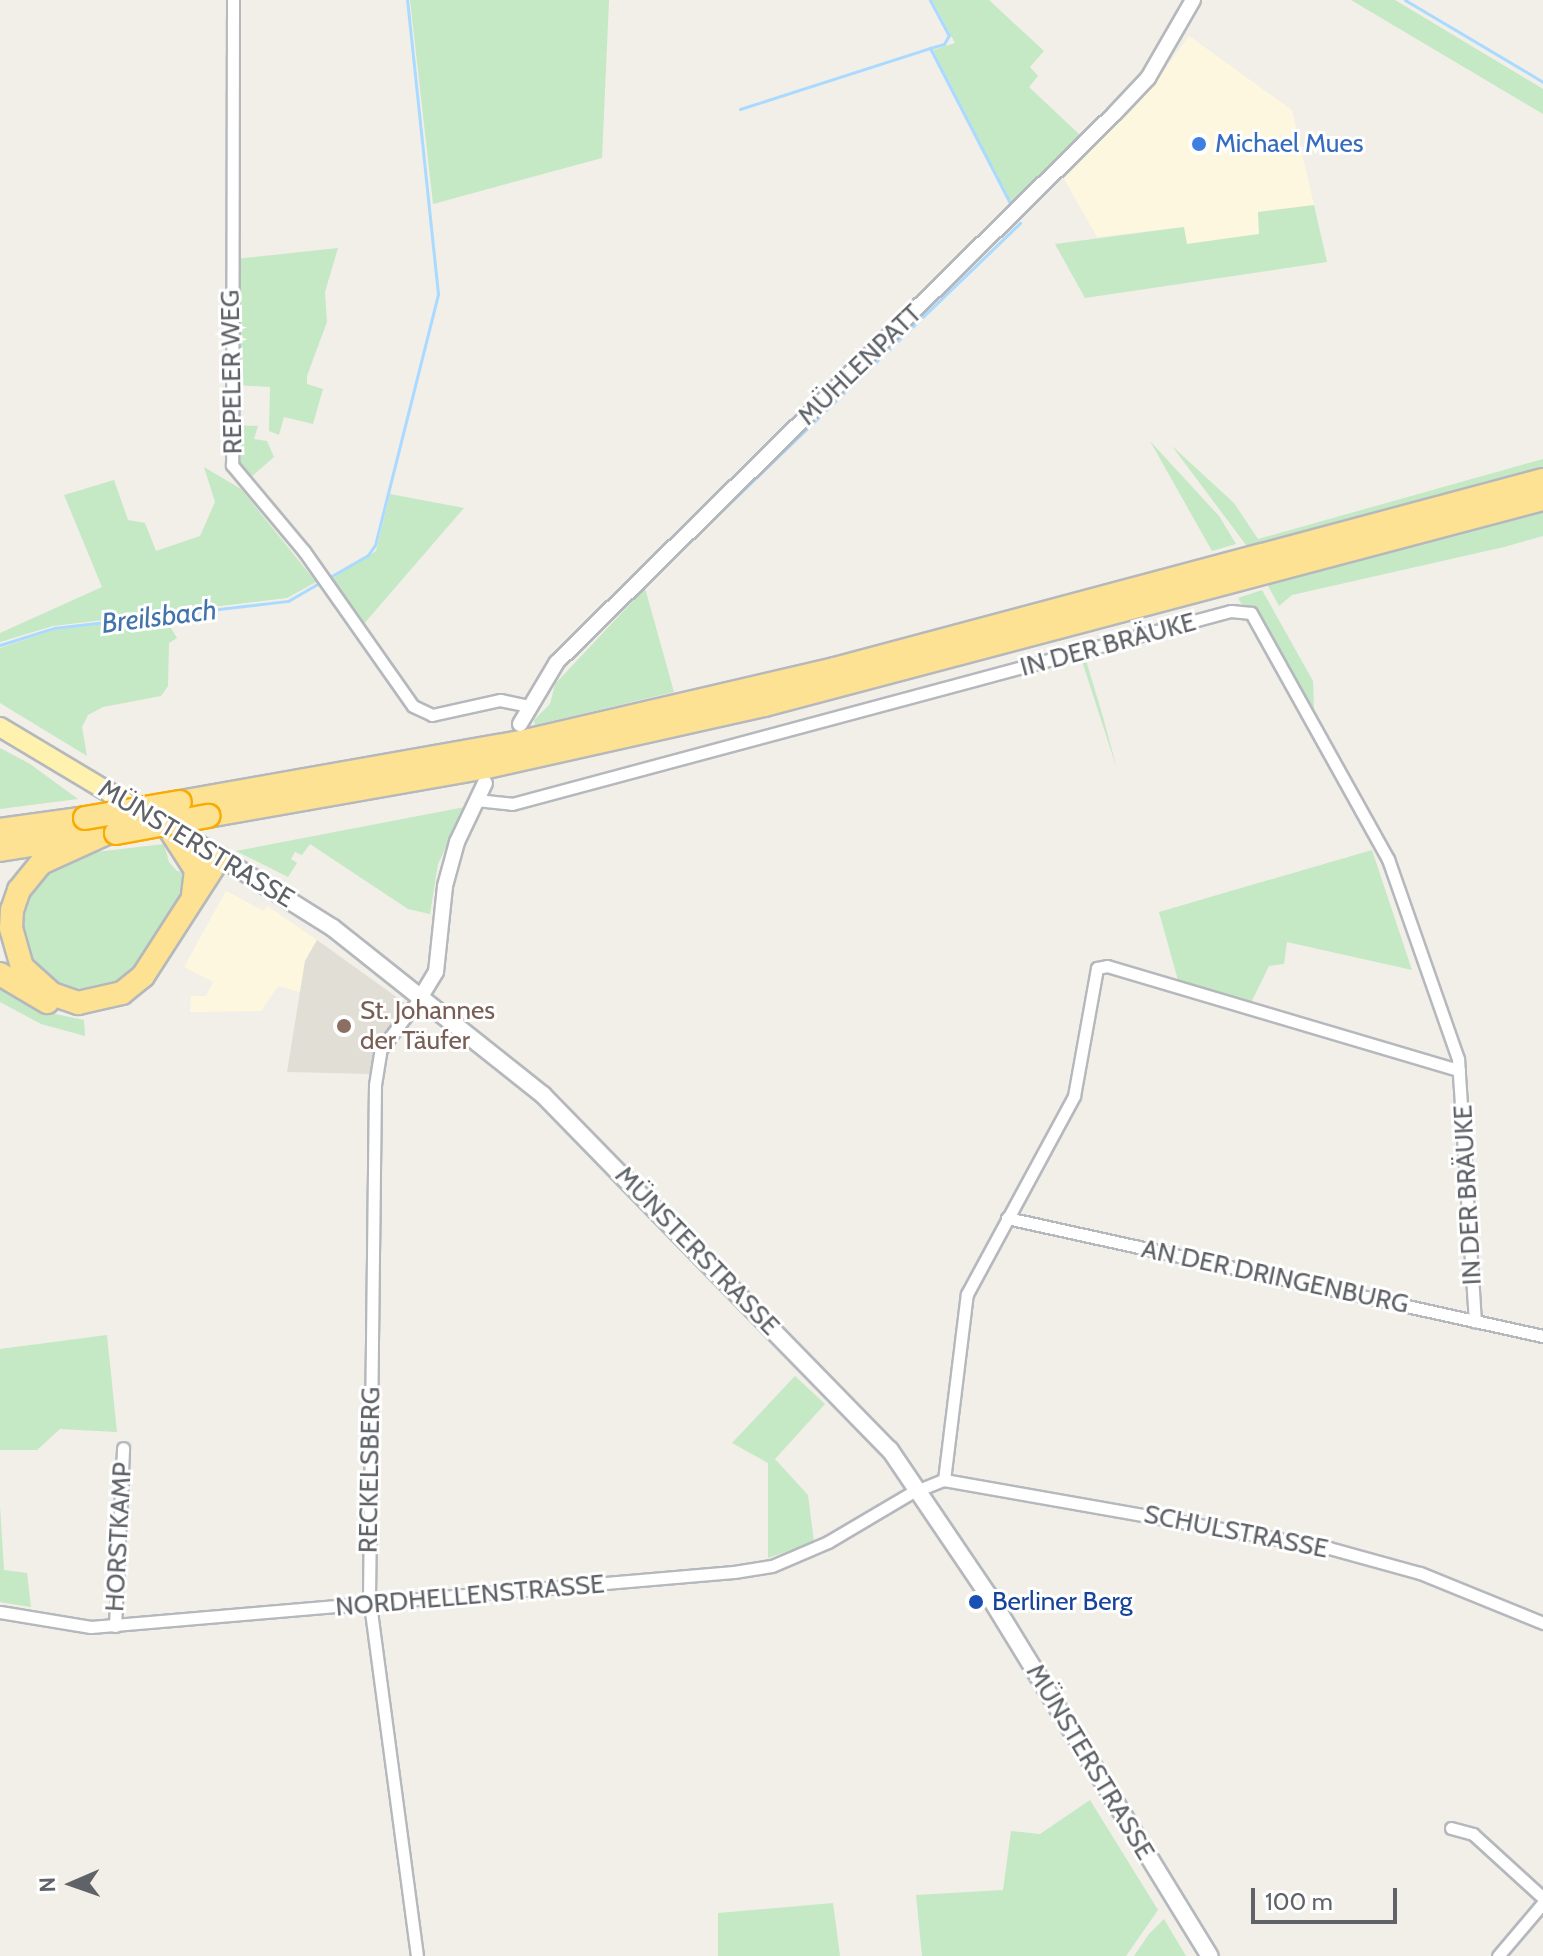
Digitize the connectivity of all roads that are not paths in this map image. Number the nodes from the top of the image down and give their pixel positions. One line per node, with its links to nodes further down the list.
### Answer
1 (233, 0): 5 (street, REPELER WEG)
2 (1193, 0): 5 (street, MÜHLENPATT)
3 (1543, 480): 10 (highway, bridge)
4 (1543, 499): 14 (highway, bridge)
5 (529, 706): 6 (street, MÜHLENPATT)
6 (520, 724)
7 (0, 727): 12 (main road, MÜNSTERSTRASSE)
8 (485, 783): 9 (street)
9 (476, 800): 19 (street); 20 (street, IN DER BRÄUKE)
10 (79, 818): 11 (highway); 13 (highway)
11 (0, 819)
12 (169, 828): 16 (main road, MÜNSTERSTRASSE); 17 (highway)
13 (0, 830)
14 (110, 833): 15 (highway); 17 (highway)
15 (0, 850)
16 (225, 861): 17 (highway); 18 (highway); 19 (main road, MÜNSTERSTRASSE)
17 (186, 911)
18 (0, 974)
19 (422, 995): 26 (main road, MÜNSTERSTRASSE); 27 (street, RECKELSBERG)
20 (1459, 1070): 21 (street, IN DER BRÄUKE); 22 (street, IN DER BRÄUKE)
21 (1007, 1218): 22 (street, AN DER DRINGENBURG); 25 (street)
22 (1475, 1321): 23 (street, AN DER DRINGENBURG)
23 (1543, 1336)
24 (123, 1448): 30 (street, HORSTKAMP)
25 (944, 1480): 26 (street); 29 (street, SCHULSTRASSE)
26 (922, 1490): 27 (street, NORDHELLENSTRASSE); 34 (main road, MÜNSTERSTRASSE)
27 (370, 1606): 30 (street, NORDHELLENSTRASSE); 33 (street, RECKELSBERG)
28 (0, 1612): 30 (street, NORDHELLENSTRASSE)
29 (1543, 1623)
30 (115, 1626)
31 (1451, 1828): 32 (street)
32 (1543, 1900): 35 (street)
33 (417, 1956)
34 (1210, 1956)
35 (1498, 1956)

